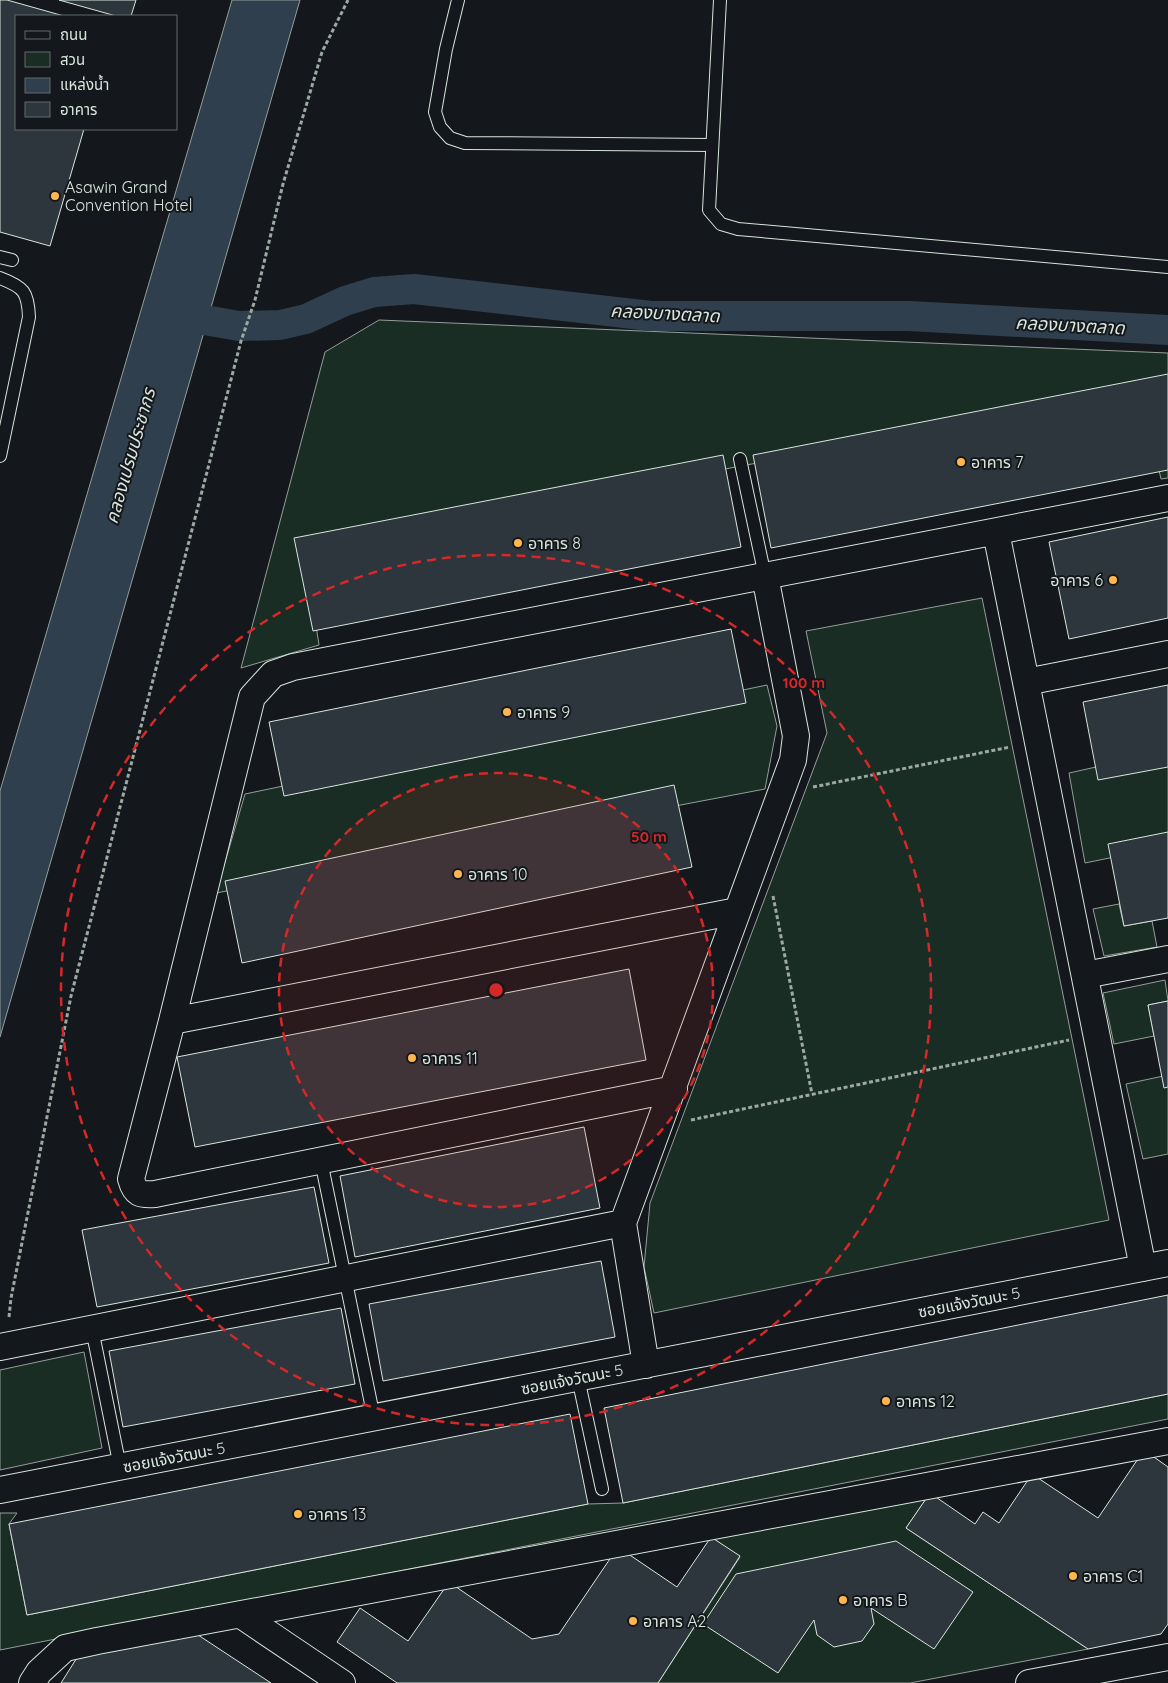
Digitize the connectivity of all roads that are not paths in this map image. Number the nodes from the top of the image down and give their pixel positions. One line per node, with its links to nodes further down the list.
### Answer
1 (458, 0): 3 (lane)
2 (720, 0): 3 (lane)
3 (712, 145): 4 (lane)
4 (1168, 267)
5 (0, 278): 6 (lane)
6 (0, 456)
7 (740, 459): 10 (lane)
8 (1168, 498): 9 (street)
9 (996, 532): 10 (street); 12 (street)
10 (765, 576): 13 (street); 16 (street)
11 (1168, 654): 12 (street)
12 (1026, 682): 15 (street)
13 (737, 911): 16 (street); 17 (street)
14 (1168, 959): 15 (street)
15 (1085, 975): 20 (street)
16 (172, 1021): 18 (street)
17 (674, 1089): 18 (street); 19 (street)
18 (320, 1161): 21 (lane)
19 (623, 1223): 21 (street); 24 (street)
20 (1156, 1266): 24 (street, ซอยแจ้งวัฒนะ 5)
21 (345, 1279): 22 (street); 26 (lane)
22 (92, 1329): 23 (street); 28 (lane)
23 (3, 1346)
24 (646, 1365): 25 (street, ซอยแจ้งวัฒนะ 5)
25 (578, 1378): 26 (street, ซอยแจ้งวัฒนะ 5); 29 (lane)
26 (374, 1418): 28 (street, ซอยแจ้งวัฒนะ 5)
27 (1168, 1441): 31 (street)
28 (120, 1467): 30 (street, ซอยแจ้งวัฒนะ 5)
29 (602, 1489)
30 (0, 1490)
31 (241, 1615): 33 (street); 34 (street)
32 (1168, 1658): 35 (street)
33 (32, 1683)
34 (342, 1683)
35 (1029, 1683)

